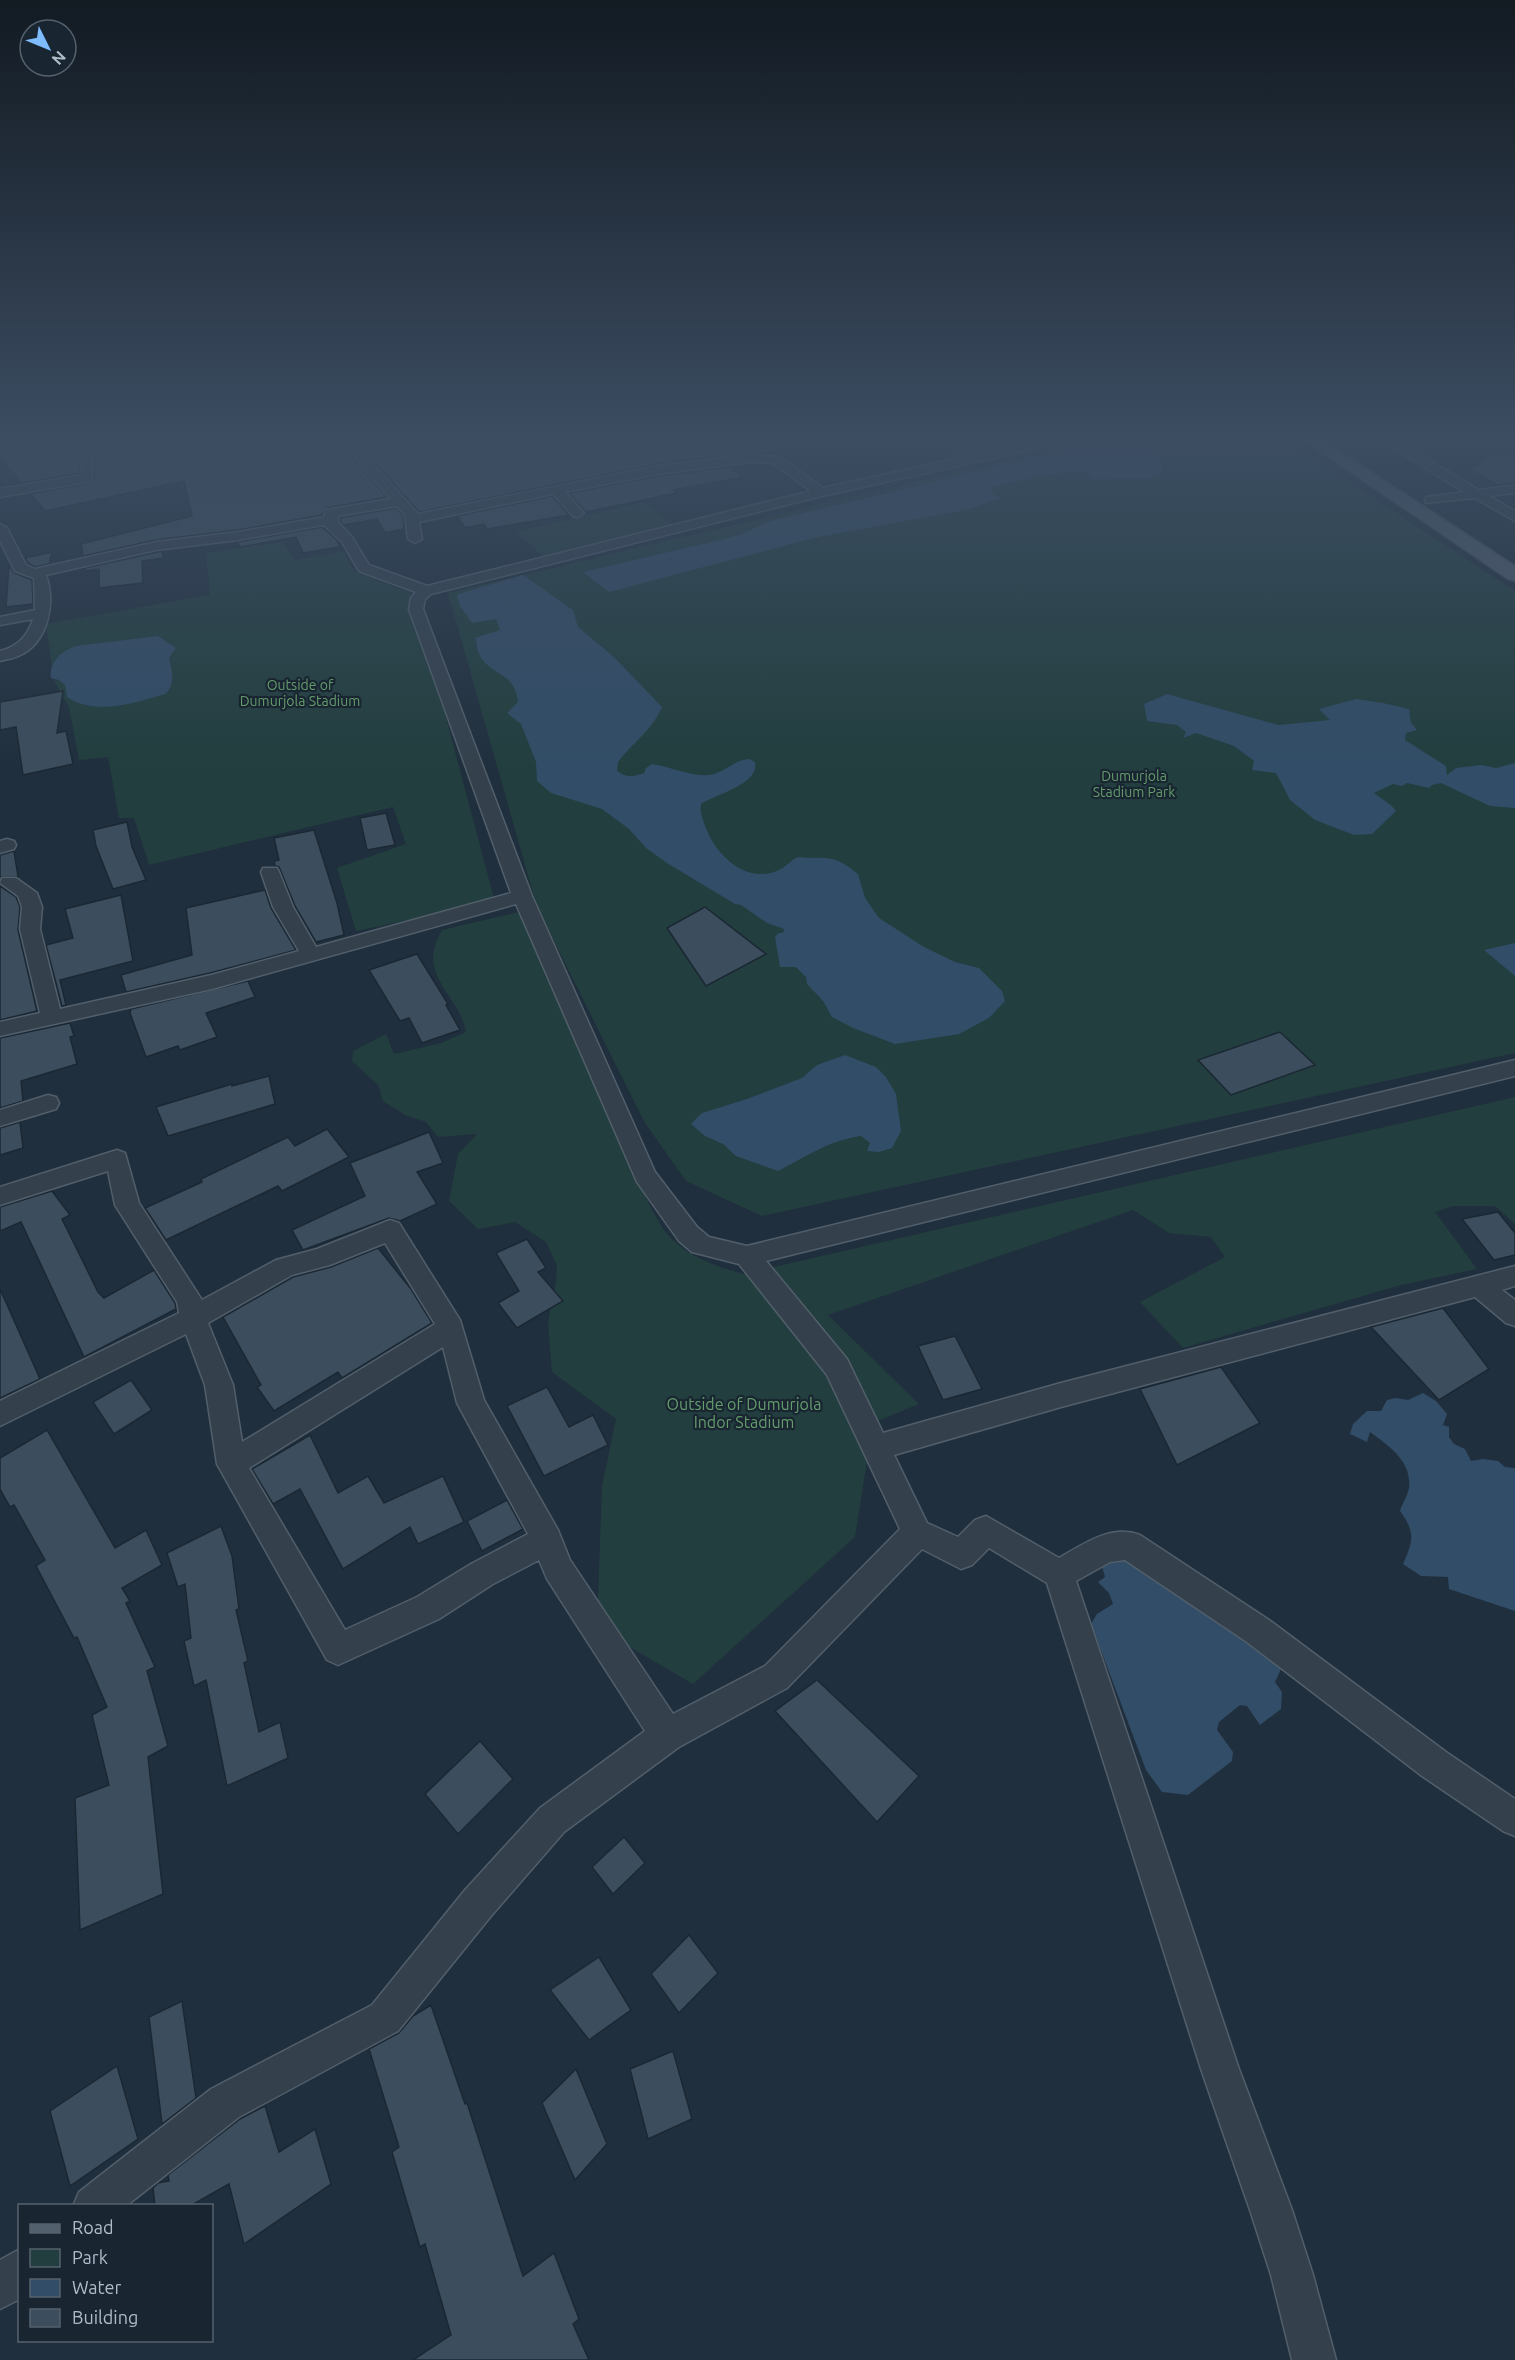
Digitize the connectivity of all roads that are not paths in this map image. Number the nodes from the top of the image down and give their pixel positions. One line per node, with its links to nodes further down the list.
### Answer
1 (11, 549): 6 (street)
2 (142, 549): 6 (street)
3 (354, 549): 8 (street)
4 (593, 549): 8 (street)
5 (1476, 549): 7 (main road)
6 (33, 574): 9 (street)
7 (1515, 575)
8 (426, 591): 15 (street)
9 (42, 613): 10 (street); 11 (street)
10 (0, 621)
11 (6, 656): 12 (street)
12 (0, 670)
13 (270, 872): 16 (street)
14 (9, 882): 17 (street)
15 (522, 896): 16 (street); 23 (street)
16 (311, 955): 17 (street)
17 (51, 1016): 18 (street)
18 (0, 1029)
19 (1515, 1068): 23 (street)
20 (48, 1103): 21 (street)
21 (0, 1118)
22 (0, 1196): 27 (street)
23 (747, 1256): 30 (street)
24 (1515, 1276): 25 (street)
25 (1479, 1286): 26 (street); 30 (street)
26 (1515, 1315)
27 (193, 1318): 28 (street); 29 (street); 31 (street)
28 (451, 1328): 31 (street); 33 (street)
29 (0, 1414)
30 (876, 1448): 32 (street)
31 (231, 1464): 33 (street)
32 (917, 1533): 34 (street); 35 (street)
33 (547, 1540): 35 (street)
34 (1059, 1574): 36 (street); 40 (street)
35 (667, 1735): 37 (street)
36 (1515, 1820)
37 (94, 2204)
38 (18, 2272): 39 (street)
39 (0, 2288)
40 (1314, 2360)

